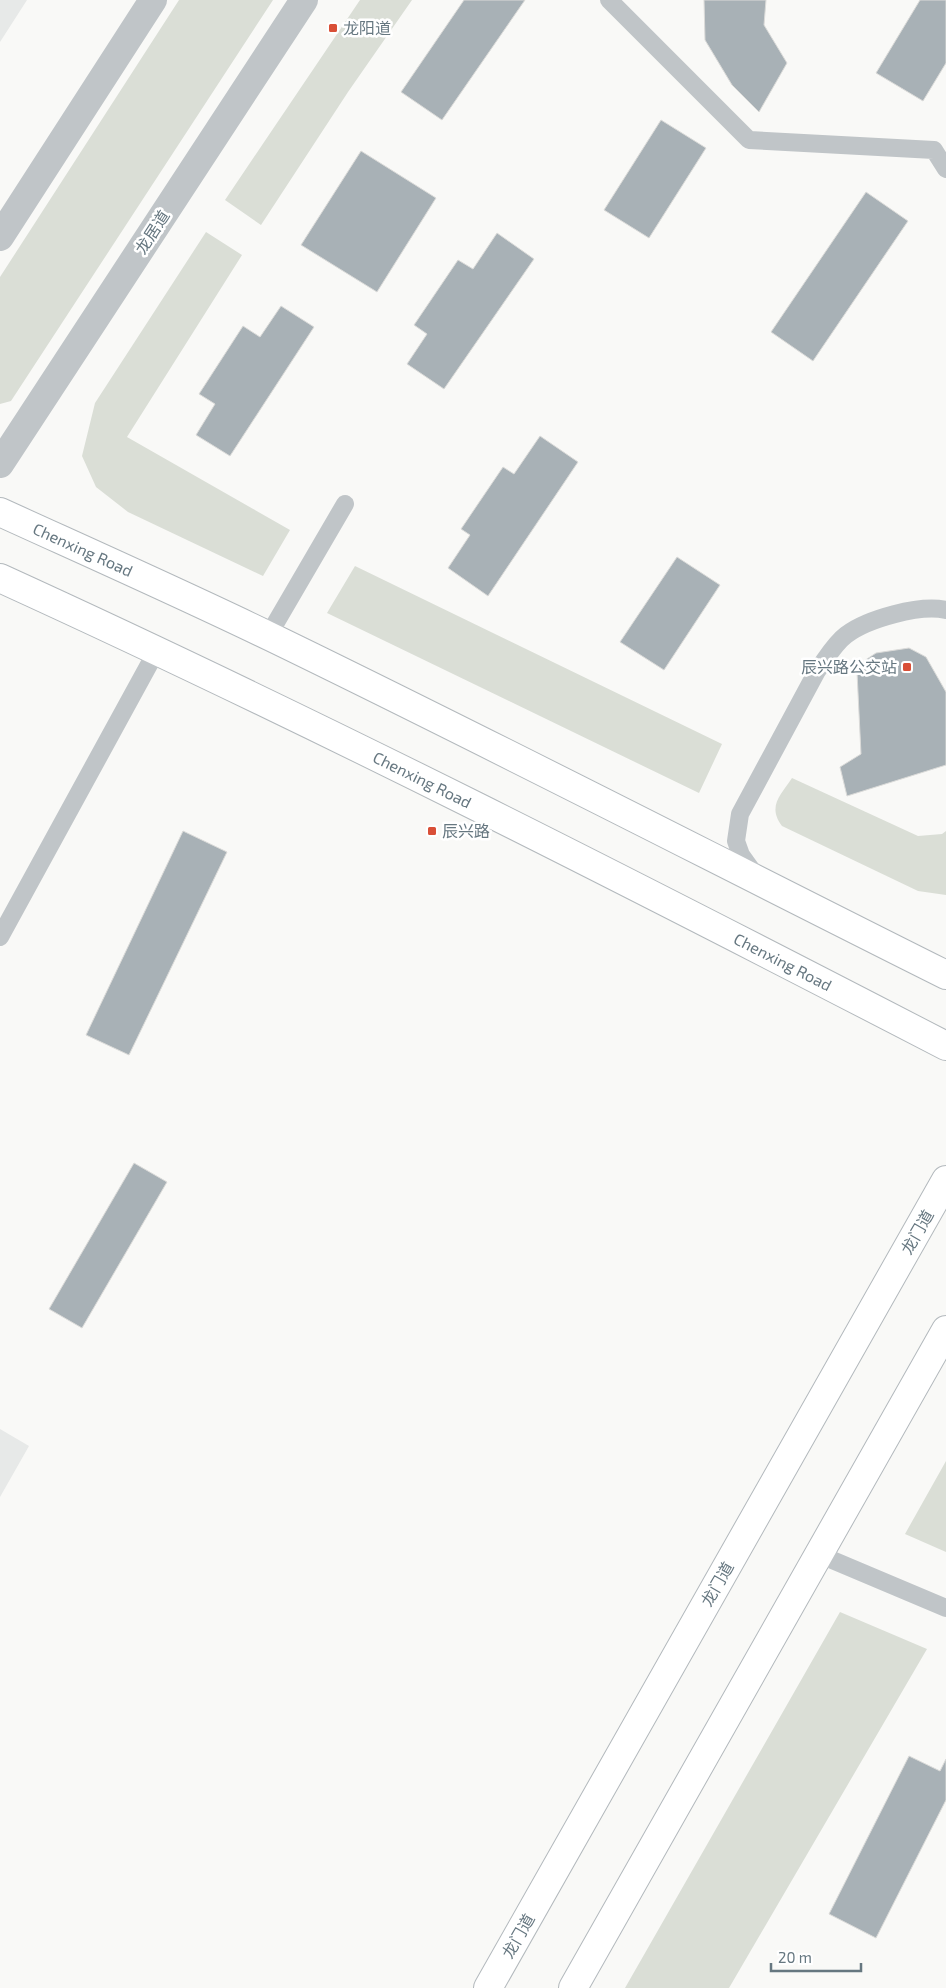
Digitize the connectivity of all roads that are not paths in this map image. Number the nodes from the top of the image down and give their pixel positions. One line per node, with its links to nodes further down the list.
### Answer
1 (153, 0): 5 (street)
2 (304, 0): 6 (street, 龙居道)
3 (609, 0): 4 (lane)
4 (946, 169)
5 (0, 237)
6 (0, 464)
7 (345, 504): 11 (lane)
8 (0, 512): 11 (main road, Chenxing Road)
9 (0, 578): 12 (main road, Chenxing Road)
10 (946, 610): 13 (lane)
11 (268, 636): 13 (main road, Chenxing Road)
12 (157, 650): 14 (lane); 16 (main road, Chenxing Road)
13 (762, 883): 15 (main road, Chenxing Road)
14 (0, 937)
15 (946, 975)
16 (946, 1046)
17 (946, 1180): 21 (main road, 龙门道)
18 (946, 1330): 19 (main road)
19 (818, 1554): 20 (lane); 22 (main road)
20 (946, 1608)
21 (488, 1988)
22 (573, 1988)

